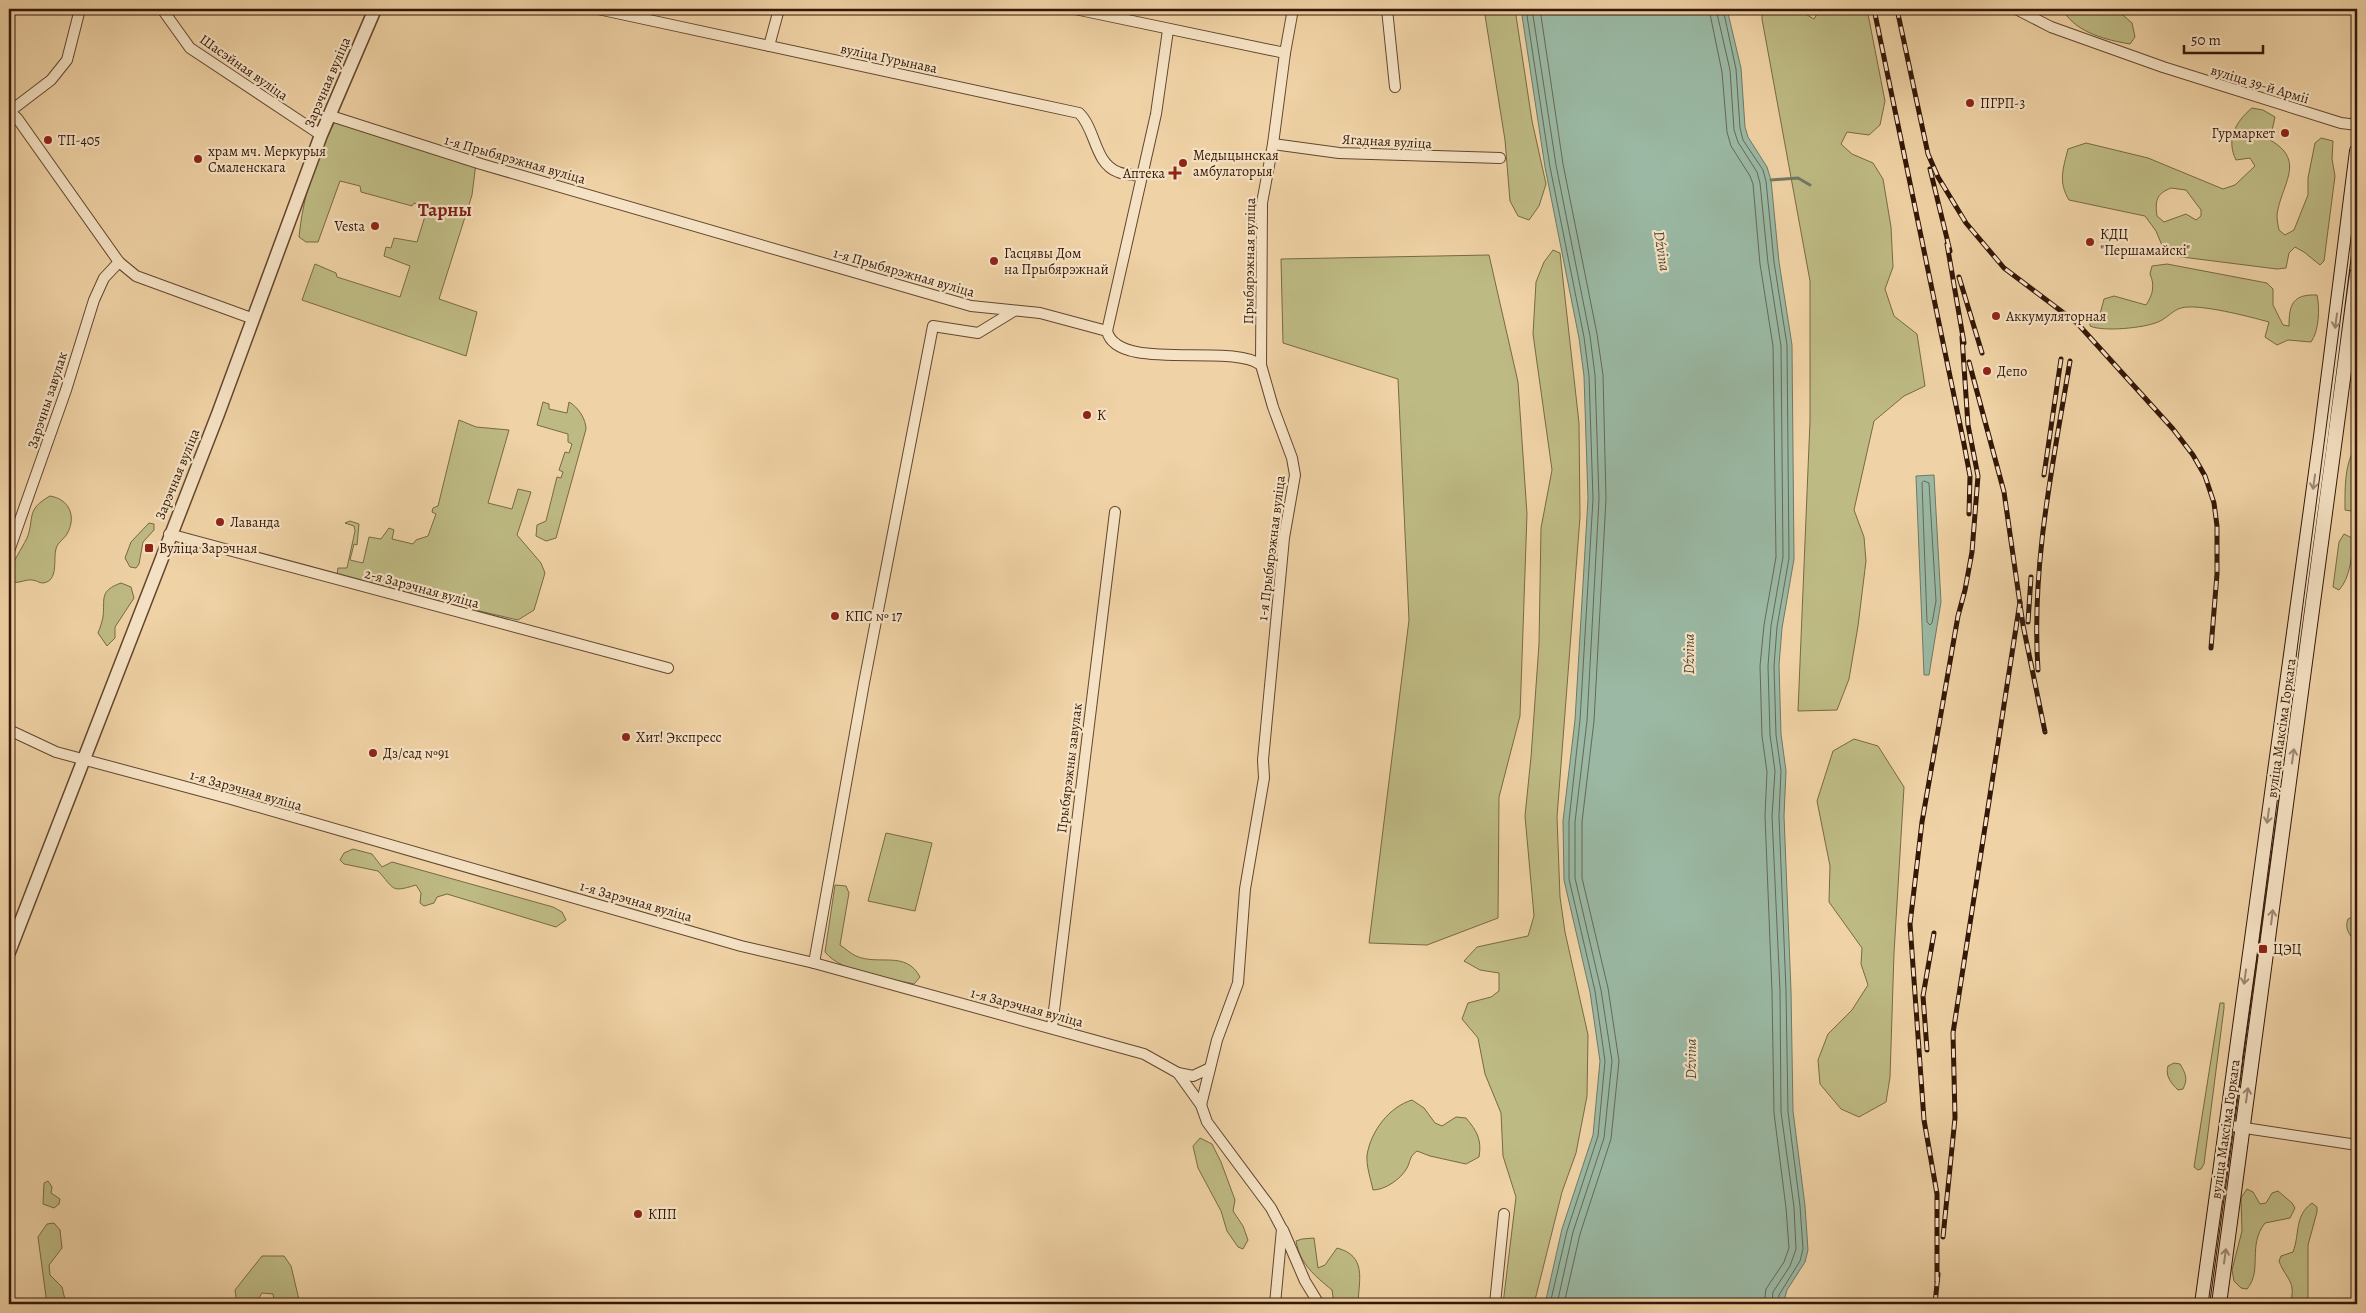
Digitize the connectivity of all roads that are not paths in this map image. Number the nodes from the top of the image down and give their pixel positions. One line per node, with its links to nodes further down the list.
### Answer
1 (80, 9): 14 (street)
2 (162, 9): 17 (street, Шасэйная вуліца)
3 (374, 9): 15 (street, Зарэчная вуліца)
4 (598, 9): 11 (street, вуліца Гурынава)
5 (779, 9): 11 (street)
6 (1075, 9): 10 (street)
7 (1293, 9): 12 (street, Прыбярэжная вуліца)
8 (1387, 9): 13 (street)
9 (2016, 9): 16 (street, вуліца 39-й Арміі)
10 (1168, 30): 12 (street); 21 (street)
11 (769, 46): 21 (street, вуліца Гурынава)
12 (1285, 53): 18 (street, Прыбярэжная вуліца)
13 (1395, 87)
14 (9, 111): 22 (street)
15 (331, 116): 17 (street, Зарэчная вуліца); 25 (street, 1-я Прыбярэжная вуліца)
16 (2357, 124)
17 (321, 135): 26 (street, Зарэчная вуліца)
18 (1274, 144): 20 (street, Ягадная вуліца); 28 (street, Прыбярэжная вуліца)
19 (2357, 151): 24 (main road, вуліца Максіма Горкага)
20 (1500, 158)
21 (1142, 176): 27 (street)
22 (119, 262): 26 (street); 33 (street, Зарэчны завулак)
23 (2356, 280): 24 (street); 30 (main road, вуліца Максіма Горкага)
24 (2341, 284): 29 (main road, вуліца Максіма Горкага, one-way to 29)
25 (1014, 310): 27 (street, 1-я Прыбярэжная вуліца); 38 (street)
26 (252, 318): 32 (street, Зарэчная вуліца)
27 (1107, 331): 28 (street, 1-я Прыбярэжная вуліца)
28 (1262, 366): 42 (street, 1-я Прыбярэжная вуліца)
29 (2321, 436): 30 (street); 39 (main road, вуліца Максіма Горкага, one-way to 39)
30 (2336, 438): 40 (main road, вуліца Максіма Горкага, one-way to 30)
31 (1115, 512): 41 (street, Прыбярэжны завулак)
32 (169, 534): 34 (street, 2-я Зарэчная вуліца); 36 (street, Зарэчная вуліца)
33 (9, 551)
34 (668, 668)
35 (9, 730): 36 (street, 1-я Зарэчная вуліца)
36 (83, 760): 37 (street, Зарэчная вуліца); 38 (street, 1-я Зарэчная вуліца)
37 (9, 952)
38 (814, 964): 41 (street, 1-я Зарэчная вуліца)
39 (2242, 1003): 40 (street); 45 (main road, вуліца Максіма Горкага)
40 (2260, 1006): 46 (main road, вуліца Максіма Горкага, one-way to 40)
41 (1052, 1027): 43 (street, 1-я Зарэчная вуліца)
42 (1210, 1068): 43 (street); 44 (street, 1-я Прыбярэжная вуліца)
43 (1178, 1074): 44 (street, 1-я Зарэчная вуліца)
44 (1201, 1105): 49 (street, 1-я Зарэчная вуліца)
45 (2225, 1125): 46 (street); 53 (main road, вуліца Максіма Горкага)
46 (2243, 1128): 47 (street); 54 (main road, вуліца Максіма Горкага, one-way to 46)
47 (2357, 1145)
48 (1504, 1214): 52 (street)
49 (1282, 1229): 50 (street); 51 (street, 1-я Зарэчная вуліца)
50 (1275, 1304)
51 (1318, 1304)
52 (1495, 1304)
53 (2202, 1304)
54 (2219, 1304)

